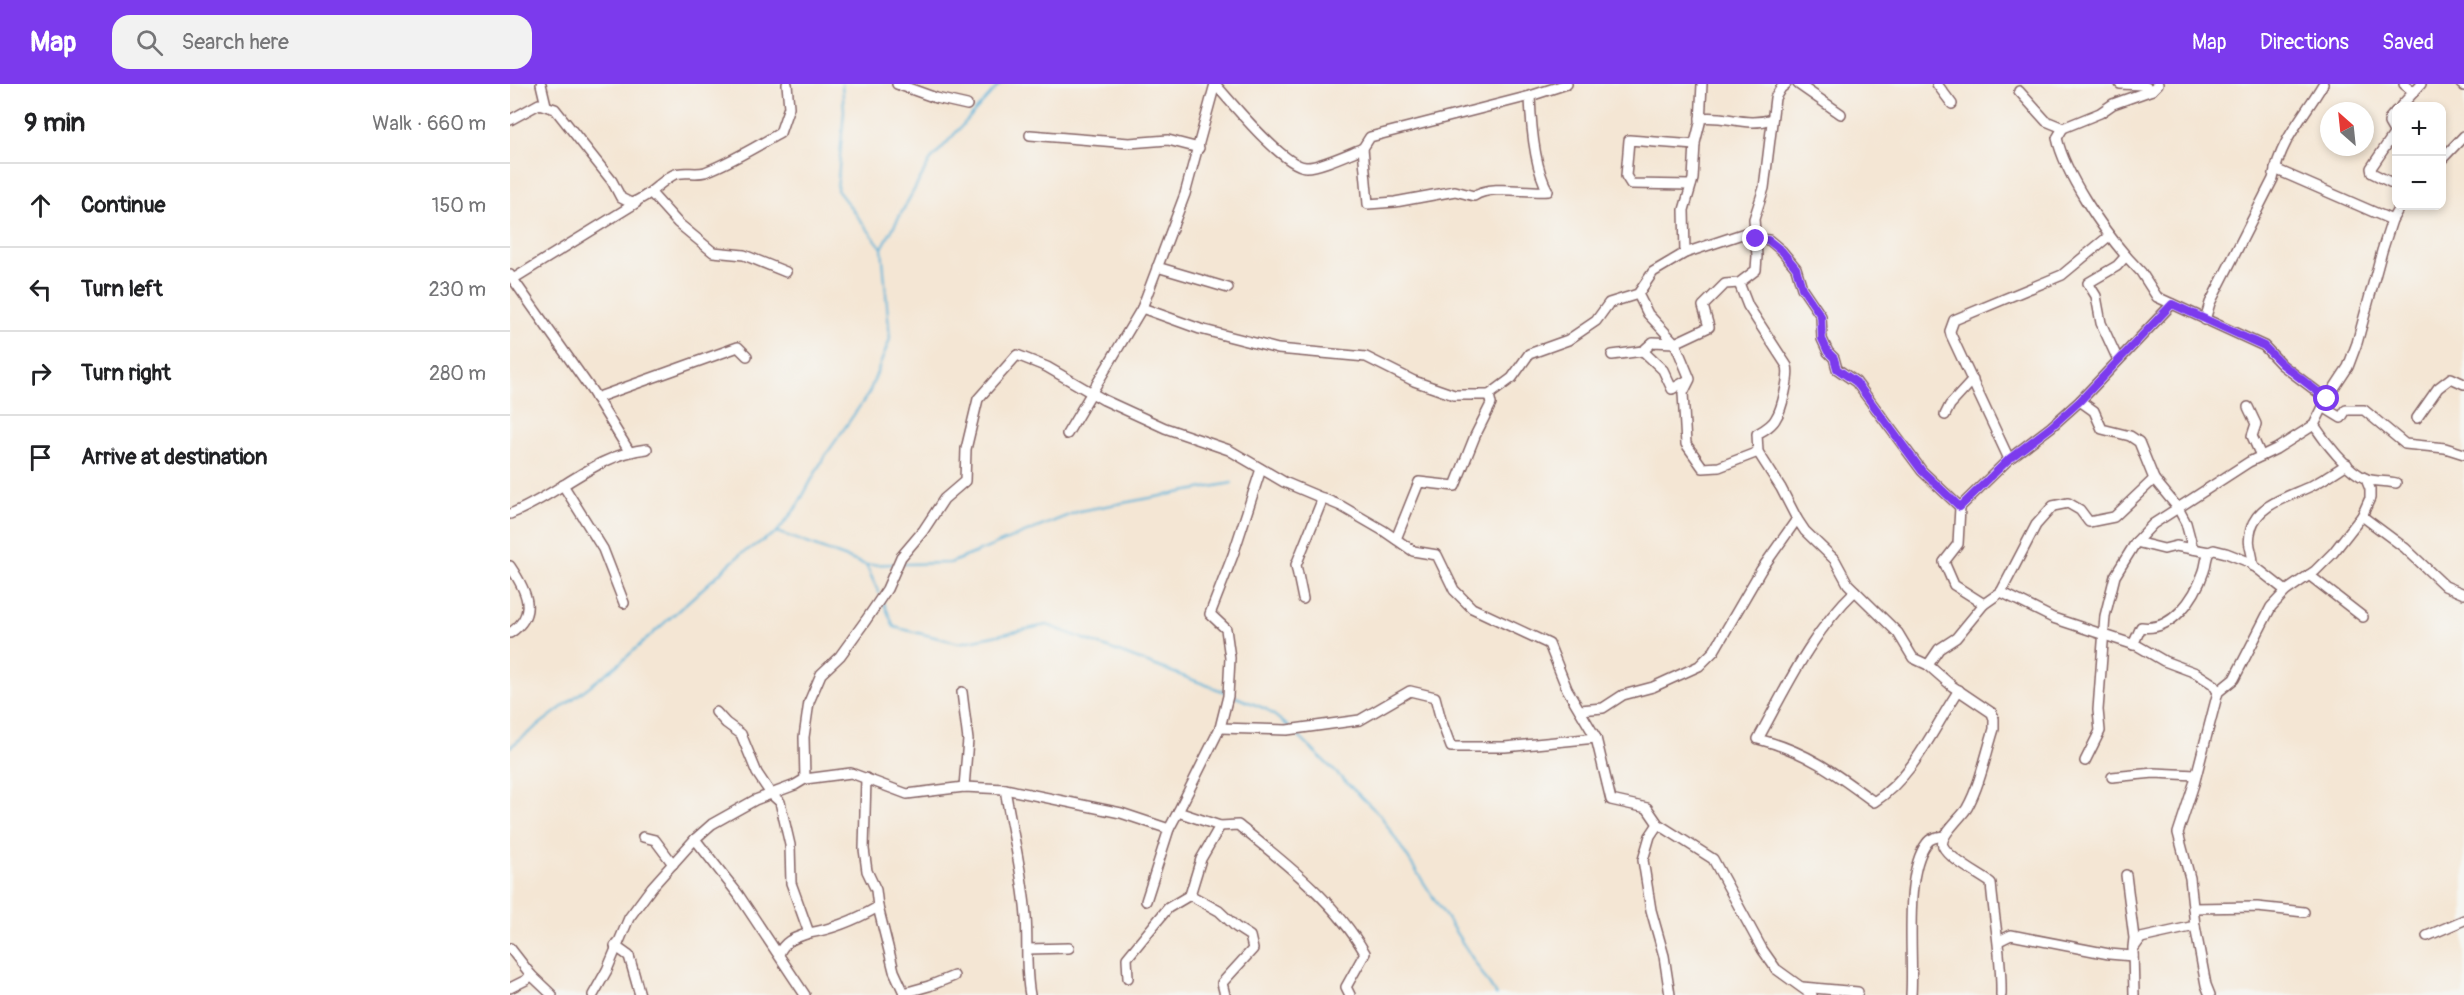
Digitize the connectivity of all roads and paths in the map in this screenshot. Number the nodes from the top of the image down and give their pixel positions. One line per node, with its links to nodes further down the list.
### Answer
1 (541, 84): 19 (street)
2 (787, 84): 36 (street)
3 (897, 84): 20 (street)
4 (1567, 84): 16 (street)
5 (1702, 84): 22 (street)
6 (1786, 84): 24 (street)
7 (1798, 84): 21 (street)
8 (1937, 84): 18 (street)
9 (2120, 84): 13 (street)
10 (2323, 84): 33 (street)
11 (2404, 84): 15 (street)
12 (2421, 84): 15 (street)
13 (2155, 87): 25 (street)
14 (2019, 91): 25 (street)
15 (2414, 92): 17 (street)
16 (1530, 96): 31 (street); 31 (street)
17 (2404, 102)
18 (1952, 104)
19 (546, 105): 23 (street); 37 (street)
20 (967, 105)
21 (1840, 114)
22 (1700, 118): 24 (street); 29 (street)
23 (510, 119)
24 (1772, 119): 40 (street)
25 (2063, 128): 41 (street)
26 (1030, 135): 30 (street)
27 (2464, 136): 32 (street)
28 (2392, 138): 34 (street)
29 (1695, 146): 35 (street); 35 (street)
30 (1199, 148): 31 (street); 44 (street)
31 (1363, 148)
32 (2445, 156)
33 (2275, 169): 39 (street); 52 (street)
34 (2392, 183)
35 (1691, 185): 42 (street)
36 (651, 194): 37 (street); 45 (street)
37 (638, 201): 46 (street)
38 (2398, 210): 39 (street)
39 (2392, 220): 65 (street)
40 (1755, 235): 42 (street); 47 (street); 84 (street)
41 (2109, 236): 43 (street); 59 (street)
42 (1685, 253): 49 (street)
43 (2126, 256): 50 (street); 57 (street)
44 (1158, 267): 48 (street); 51 (street)
45 (786, 272)
46 (511, 277): 63 (street)
47 (1739, 284): 53 (street); 73 (street)
48 (1228, 288)
49 (1638, 294): 53 (street); 62 (street)
50 (2172, 304): 52 (street); 57 (street)
51 (1142, 308): 61 (street); 62 (street)
52 (2205, 320): 65 (street)
53 (1676, 343): 54 (street); 58 (street)
54 (1643, 351): 55 (street); 58 (street)
55 (1612, 355)
56 (747, 356): 63 (street)
57 (2118, 360): 64 (street)
58 (1690, 379): 73 (street)
59 (1973, 381): 67 (street); 76 (street)
60 (2464, 384): 68 (street)
61 (1092, 392): 70 (street); 78 (street); 119 (street)
62 (1489, 395): 89 (street)
63 (596, 398): 72 (street)
64 (2080, 401): 76 (street); 79 (street)
65 (2325, 403): 69 (street); 74 (street)
66 (2248, 407): 75 (street)
67 (1945, 414)
68 (2416, 418)
69 (2314, 425): 75 (street); 77 (street)
70 (1067, 434)
71 (647, 449): 72 (street)
72 (629, 451): 82 (street)
73 (1758, 452): 88 (street)
74 (2464, 454)
75 (2261, 456): 85 (street)
76 (2009, 459): 84 (street)
77 (2347, 464): 80 (street); 94 (street)
78 (1261, 469): 83 (street); 113 (street)
79 (2154, 479): 85 (street); 98 (street)
80 (2366, 479): 81 (street); 87 (street)
81 (2396, 483)
82 (563, 485): 86 (street); 101 (street)
83 (1323, 498): 89 (street); 100 (street)
84 (1960, 507): 102 (street)
85 (2178, 508): 90 (street); 91 (street)
86 (510, 514)
87 (2362, 516): 95 (street); 99 (street)
88 (1797, 519): 96 (street); 111 (street)
89 (1396, 539): 111 (street)
90 (2136, 542): 91 (street); 105 (street)
91 (2193, 549): 92 (street)
92 (2209, 552): 94 (street); 106 (street)
93 (510, 566): 104 (street)
94 (2253, 566): 97 (street)
95 (2308, 575): 97 (street); 103 (street)
96 (1855, 591): 107 (street); 108 (street)
97 (2286, 591): 110 (street)
98 (2001, 592): 102 (street); 105 (street)
99 (2464, 594)
100 (1303, 599)
101 (624, 603)
102 (1984, 604): 107 (street)
103 (2363, 618)
104 (510, 633)
105 (2104, 636): 106 (street); 115 (street)
106 (2133, 645): 110 (street)
107 (1928, 665): 108 (street)
108 (1959, 690): 127 (street)
109 (962, 692): 120 (street)
110 (2218, 692): 116 (street)
111 (1580, 710): 114 (street)
112 (716, 712): 122 (street)
113 (1220, 728): 114 (street); 123 (street)
114 (1596, 738): 124 (street)
115 (2085, 761)
116 (2196, 775): 117 (street); 135 (street)
117 (2112, 777)
118 (866, 778): 119 (street); 120 (street); 134 (street)
119 (805, 779): 122 (street)
120 (964, 787): 121 (street)
121 (1005, 789): 126 (street); 145 (street)
122 (771, 794): 129 (street); 139 (street)
123 (1178, 812): 125 (street); 126 (street)
124 (1658, 824): 151 (street); 163 (street)
125 (1220, 826): 132 (street); 153 (street)
126 (1169, 829): 133 (street)
127 (1943, 836): 141 (street); 165 (street)
128 (643, 837): 130 (street)
129 (695, 839): 130 (street); 147 (street)
130 (674, 864): 142 (street)
131 (2126, 875): 146 (street)
132 (1190, 895): 150 (street); 161 (street)
133 (1146, 901)
134 (878, 907): 139 (street); 154 (street)
135 (2193, 908): 136 (street); 138 (street)
136 (2304, 912)
137 (2464, 920): 140 (street)
138 (2196, 926): 146 (street); 168 (street)
139 (808, 933): 147 (street)
140 (2427, 936)
141 (1999, 941): 146 (street); 166 (street)
142 (615, 946): 157 (street); 158 (street)
143 (510, 948): 148 (street)
144 (1069, 948): 145 (street)
145 (1028, 949): 160 (street)
146 (2133, 953): 167 (street)
147 (779, 954): 159 (street)
148 (531, 975): 152 (street); 156 (street)
149 (954, 976): 154 (street)
150 (1128, 978)
151 (1802, 987): 155 (street); 164 (street)
152 (510, 988)
153 (1348, 991): 162 (street)
154 (904, 994)
155 (1857, 994)
156 (552, 995)
157 (593, 995)
158 (640, 995)
159 (805, 995)
160 (1030, 995)
161 (1226, 995)
162 (1338, 995)
163 (1670, 995)
164 (1812, 995)
165 (1911, 995)
166 (2001, 995)
167 (2134, 995)
168 (2210, 995)

